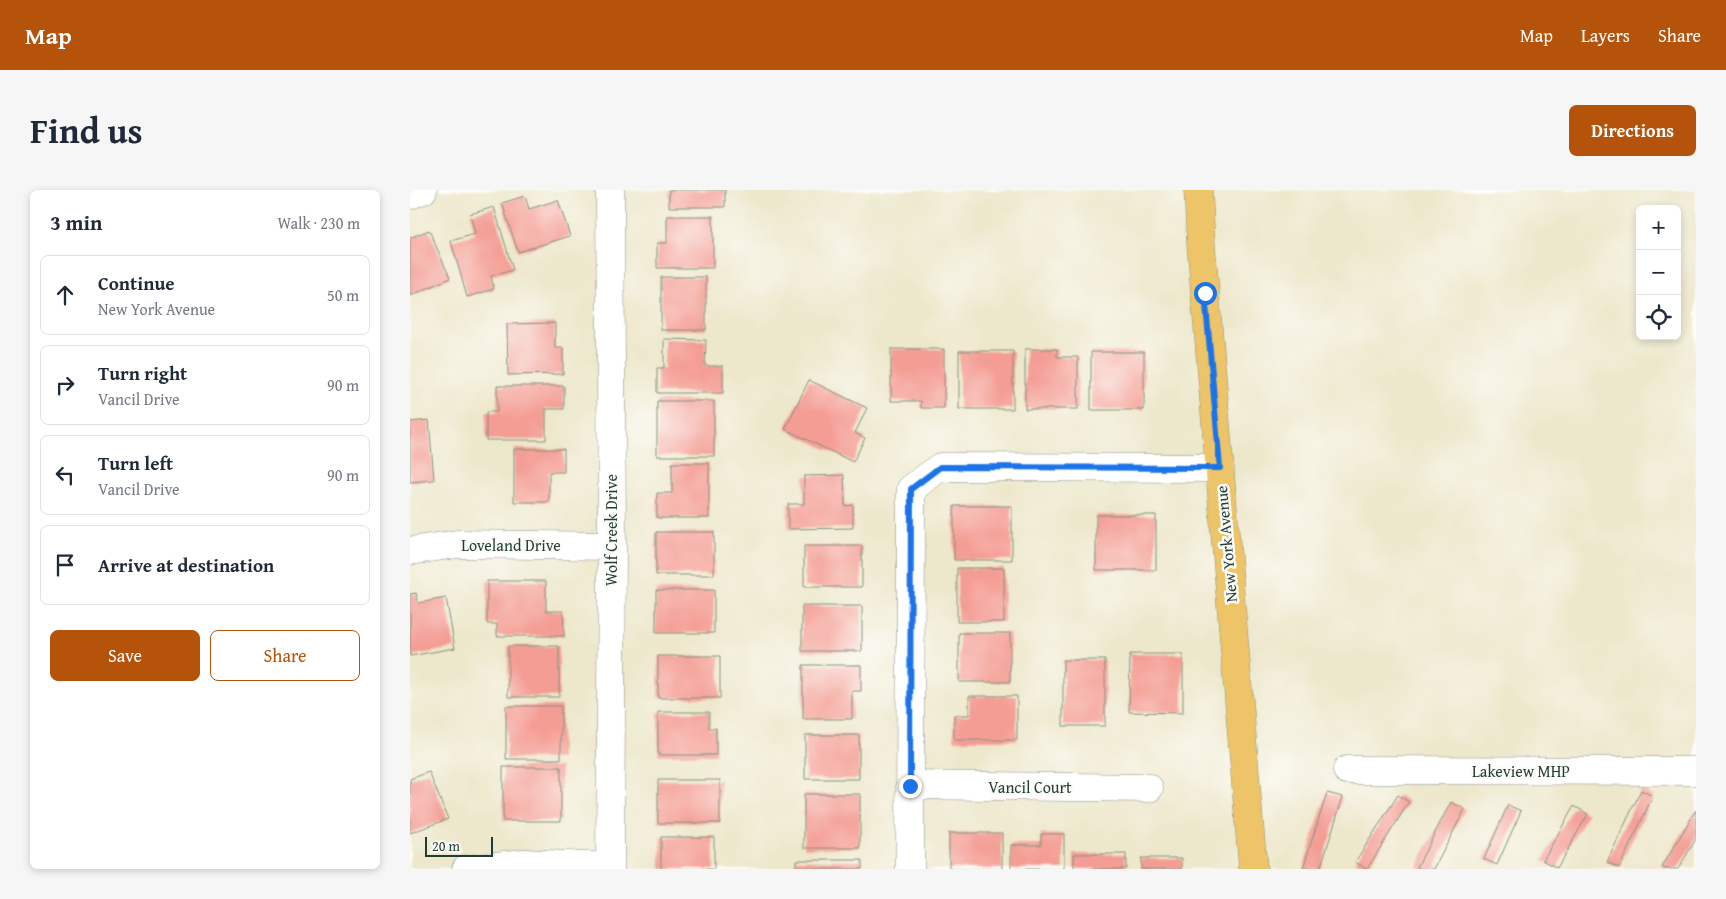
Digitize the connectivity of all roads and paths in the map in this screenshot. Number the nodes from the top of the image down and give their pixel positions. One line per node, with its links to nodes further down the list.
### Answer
1 (423, 190): 4 (street)
2 (610, 190): 6 (street, Wolf Creek Drive)
3 (1198, 190): 5 (main road, New York Avenue)
4 (410, 196)
5 (1220, 468): 10 (street); 15 (main road, New York Avenue)
6 (612, 546): 7 (street, Loveland Drive); 12 (street, Wolf Creek Drive)
7 (410, 551)
8 (1347, 770): 9 (street, Lakeview MHP)
9 (1696, 771)
10 (910, 786): 11 (street, Vancil Court); 14 (street)
11 (1149, 788)
12 (610, 868): 13 (street)
13 (466, 869)
14 (910, 869)
15 (1253, 869)

